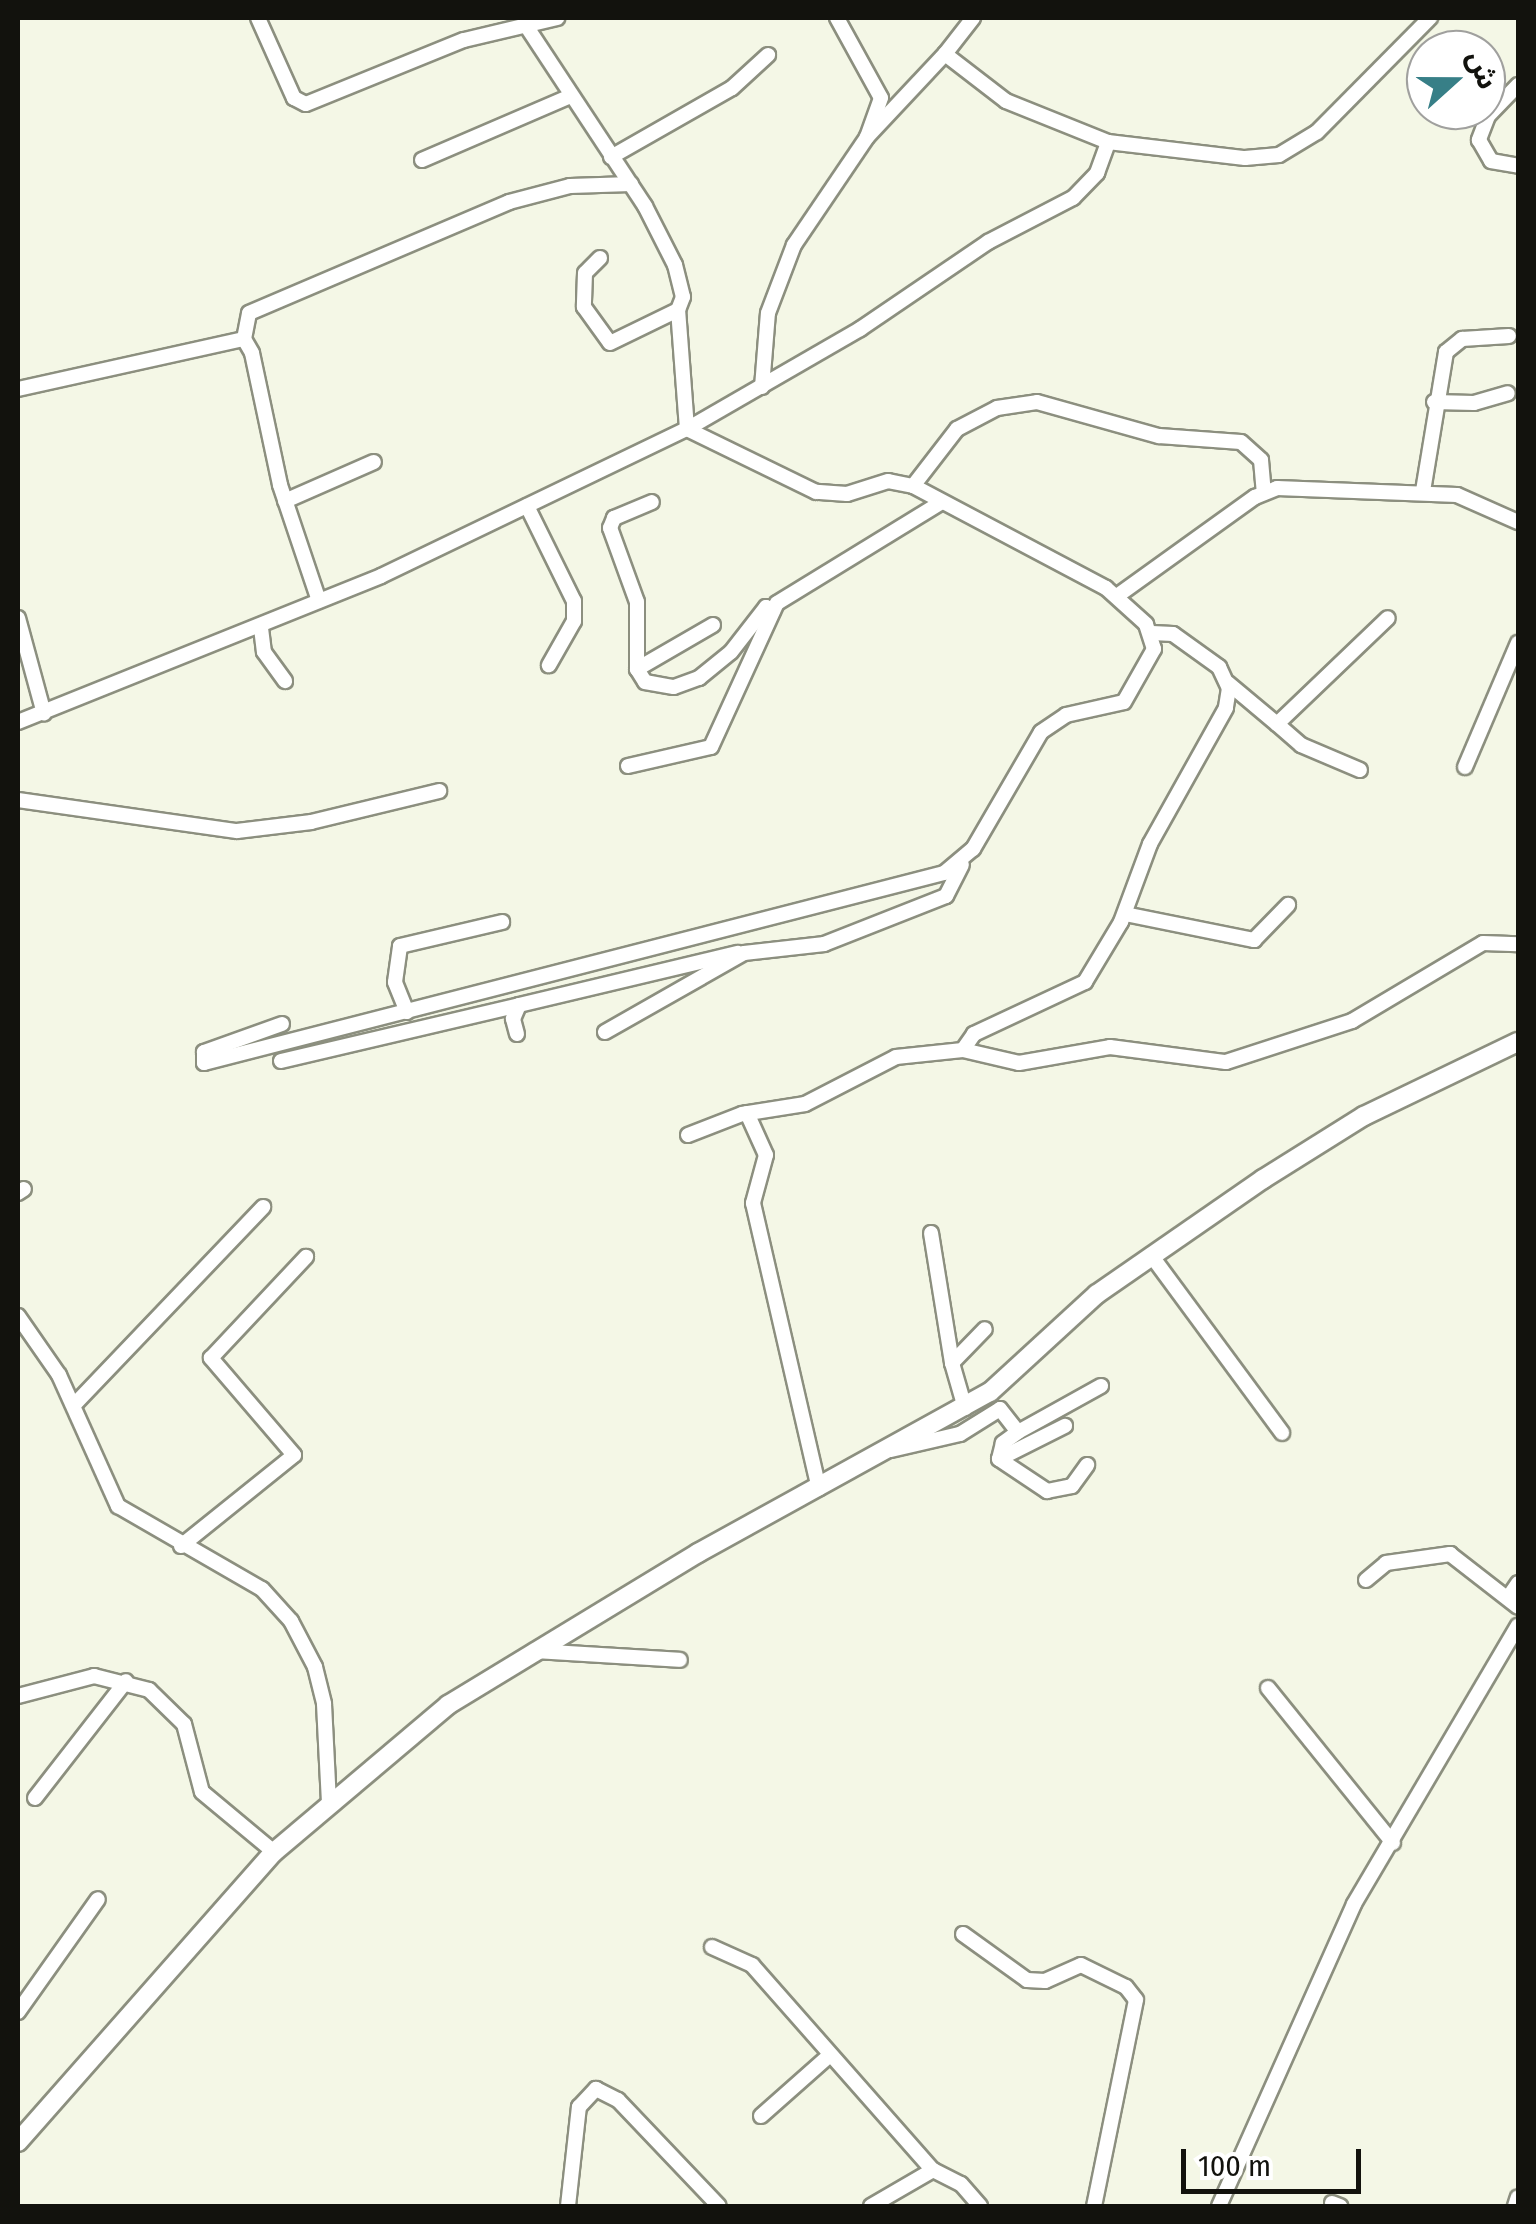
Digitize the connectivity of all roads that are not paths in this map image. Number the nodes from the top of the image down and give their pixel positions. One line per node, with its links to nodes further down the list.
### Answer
1 (258, 18): 6 (street)
2 (557, 18): 6 (street)
3 (837, 18): 11 (street)
4 (973, 18): 7 (street)
5 (1430, 18): 12 (street)
6 (529, 30): 10 (street)
7 (945, 54): 11 (street); 12 (street)
8 (768, 56): 13 (street)
9 (1518, 85): 15 (street)
10 (568, 97): 13 (street); 14 (street)
11 (867, 136): 21 (street)
12 (1108, 142): 21 (street)
13 (611, 157): 16 (street)
14 (422, 160)
15 (1518, 166)
16 (631, 184): 18 (street); 20 (street)
17 (600, 258): 18 (street)
18 (678, 310): 25 (street)
19 (1508, 336): 24 (street)
20 (244, 339): 22 (street); 30 (street)
21 (762, 388): 25 (street)
22 (18, 389)
23 (1508, 393): 24 (street)
24 (1434, 402): 28 (street)
25 (687, 428): 27 (street); 33 (street)
26 (374, 462): 30 (street)
27 (914, 486): 29 (street); 32 (street)
28 (1423, 491): 29 (street); 34 (street)
29 (1264, 492): 35 (street)
30 (285, 501): 36 (street)
31 (652, 502): 45 (street)
32 (942, 502): 35 (street); 37 (street)
33 (527, 506): 36 (street); 44 (street)
34 (1518, 522)
35 (1117, 596): 42 (street)
36 (319, 601): 41 (street)
37 (773, 612): 45 (street); 51 (street)
38 (18, 618): 48 (street)
39 (1388, 618): 50 (street)
40 (713, 626): 45 (street)
41 (260, 628): 46 (street); 48 (street)
42 (1152, 633): 47 (street); 56 (street)
43 (1518, 644): 52 (street)
44 (549, 665)
45 (637, 669)
46 (285, 681)
47 (1228, 683): 50 (street); 58 (street)
48 (44, 714): 49 (street)
49 (18, 722)
50 (1277, 724): 53 (street)
51 (628, 766)
52 (1465, 767)
53 (1360, 770)
54 (439, 791): 55 (street)
55 (18, 800)
56 (964, 860): 61 (street); 63 (street)
57 (1288, 904): 58 (street)
58 (1125, 914): 68 (street)
59 (502, 922): 63 (street)
60 (1518, 944): 68 (street)
61 (744, 953): 62 (street); 65 (street)
62 (519, 1005): 66 (street); 69 (street)
63 (407, 1012): 64 (street)
64 (282, 1024)
65 (606, 1032)
66 (518, 1034)
67 (1518, 1042): 74 (street)
68 (963, 1050): 70 (street)
69 (281, 1060)
70 (747, 1114): 71 (street); 88 (street)
71 (688, 1135)
72 (263, 1208): 80 (street)
73 (931, 1233): 78 (street)
74 (1150, 1255): 81 (street); 84 (street)
75 (306, 1257): 89 (street)
76 (18, 1316): 80 (street)
77 (985, 1328): 78 (street)
78 (952, 1364): 81 (street)
79 (1101, 1386): 83 (street)
80 (74, 1406): 89 (street)
81 (964, 1408): 85 (street)
82 (1065, 1426): 86 (street)
83 (1018, 1432): 85 (street); 86 (street)
84 (1282, 1433)
85 (890, 1450): 88 (street)
86 (999, 1459): 87 (street)
87 (1087, 1465)
88 (819, 1488): 94 (street)
89 (181, 1546): 100 (street)
90 (1366, 1580): 92 (street)
91 (1518, 1583): 92 (street)
92 (1513, 1602)
93 (1518, 1626): 101 (street)
94 (533, 1651): 95 (street); 100 (street)
95 (680, 1660)
96 (126, 1680): 98 (street); 99 (street); 102 (street)
97 (1268, 1688): 101 (street)
98 (18, 1696)
99 (35, 1798)
100 (330, 1804): 102 (street)
101 (1393, 1843): 117 (street)
102 (274, 1852): 109 (street)
103 (98, 1899): 106 (street)
104 (963, 1934): 116 (street)
105 (712, 1947): 107 (street)
106 (18, 2012)
107 (830, 2055): 108 (street); 110 (street)
108 (761, 2116)
109 (19, 2139)
110 (933, 2170): 114 (street); 115 (street)
111 (1518, 2197): 118 (street)
112 (568, 2206): 113 (street)
113 (718, 2206)
114 (871, 2206)
115 (980, 2206)
116 (1094, 2206)
117 (1220, 2206)
118 (1516, 2206)

